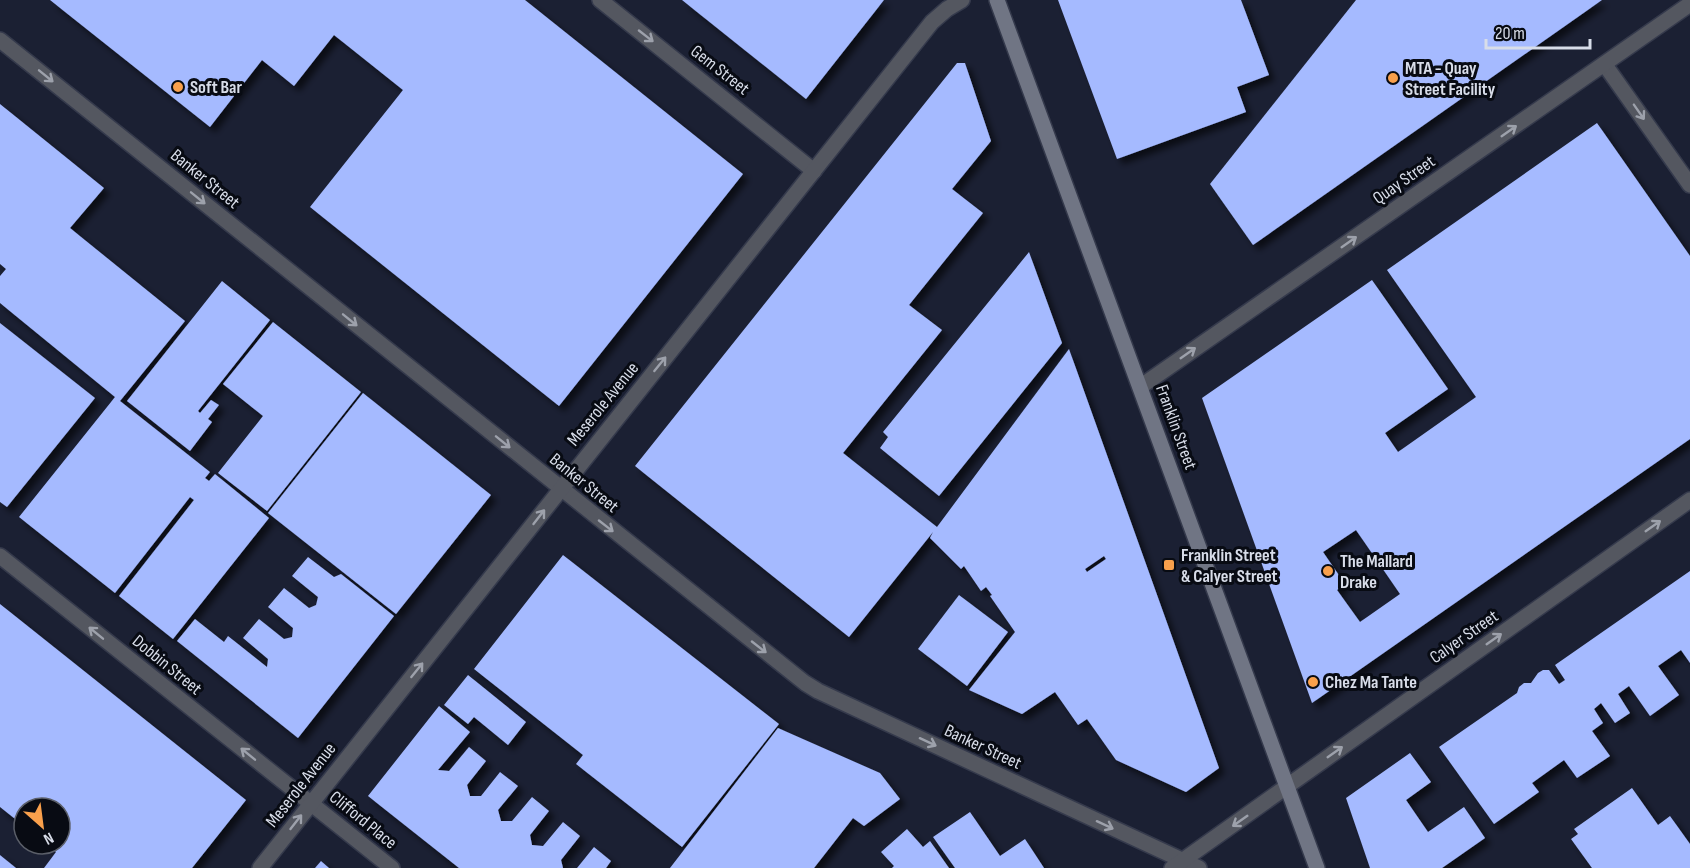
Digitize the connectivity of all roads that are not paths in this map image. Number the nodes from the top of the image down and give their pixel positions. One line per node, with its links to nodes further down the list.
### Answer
1 (600, 0): 7 (street, Gem Street, one-way to 7)
2 (962, 0): 7 (street, Meserole Avenue)
3 (998, 0): 9 (main road, Franklin Street)
4 (1690, 4): 6 (street, Quay Street)
5 (0, 40): 10 (street, Banker Street, one-way to 10)
6 (1605, 65): 8 (street, one-way to 8); 9 (street, Quay Street, one-way to 6)
7 (814, 171): 10 (street, Meserole Avenue, one-way to 7)
8 (1690, 185)
9 (1140, 387): 13 (main road, Franklin Street)
10 (561, 489): 14 (street, Meserole Avenue, one-way to 10); 15 (street, Banker Street, one-way to 15)
11 (1690, 500): 13 (street, Calyer Street, one-way to 11)
12 (0, 556): 14 (street, Dobbin Street, one-way to 12)
13 (1287, 786): 15 (street, Calyer Street, one-way to 15); 19 (main road, Franklin Street)
14 (311, 803): 16 (street, Meserole Avenue, one-way to 14); 17 (street, Clifford Place)
15 (1177, 864): 18 (street, Banker Street)
16 (260, 868)
17 (392, 868)
18 (1199, 868)
19 (1317, 868)

